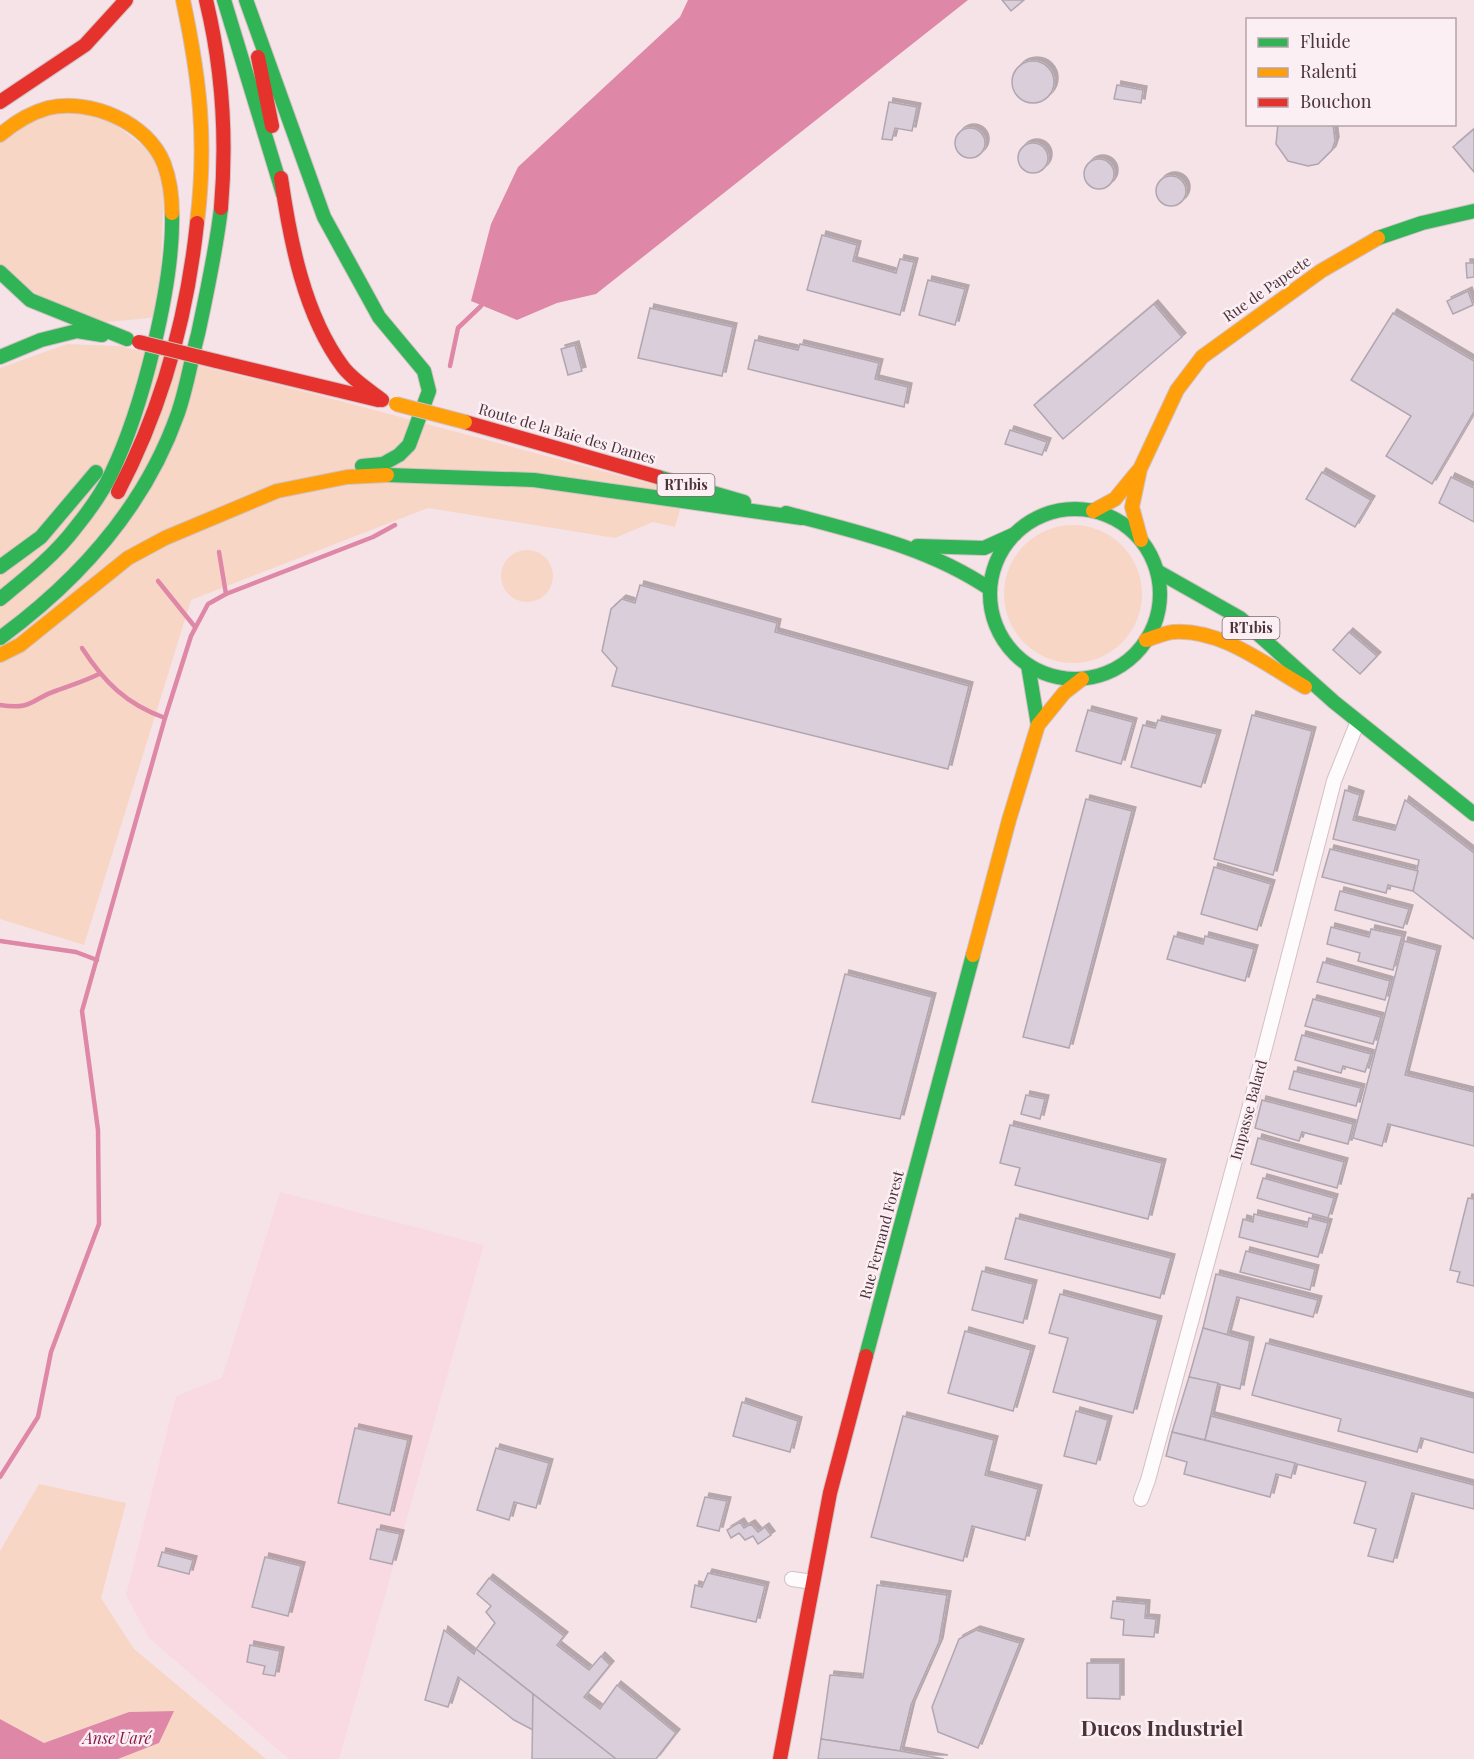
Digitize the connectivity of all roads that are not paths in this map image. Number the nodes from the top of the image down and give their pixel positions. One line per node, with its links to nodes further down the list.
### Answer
1 (126, 0): 6 (main road)
2 (183, 0): 21 (main road)
3 (206, 0): 31 (main road)
4 (224, 0): 10 (main road)
5 (247, 3): 10 (main road); 20 (main road)
6 (56, 67): 7 (main road); 8 (main road)
7 (0, 102)
8 (0, 117)
9 (0, 135): 18 (main road)
10 (283, 194): 17 (main road)
11 (1474, 211): 19 (main road, Rue de Papeete)
12 (0, 272): 15 (main road)
13 (20, 310): 14 (main road)
14 (77, 331): 15 (main road, RT1bis); 16 (main road)
15 (133, 340): 17 (main road, Route de la Baie des Dames / RT1bis, bridge)
16 (0, 357)
17 (389, 402): 23 (main road, Route de la Baie des Dames / RT1bis, bridge)
18 (124, 434): 27 (main road); 30 (main road)
19 (1140, 469): 22 (main road, Rue de Papeete); 25 (main road, Rue de Papeete)
20 (278, 491): 23 (main road); 33 (main road)
21 (113, 504)
22 (1093, 511): 24 (main road); 25 (main road)
23 (802, 518): 26 (main road, Route de la Baie des Dames / RT1bis)
24 (1015, 534): 26 (main road, Route de la Baie des Dames / RT1bis); 29 (main road)
25 (1141, 540): 28 (main road)
26 (909, 546): 29 (main road, Route de la Baie des Dames / RT1bis)
27 (0, 567)
28 (1157, 571): 32 (main road); 36 (main road, RT1bis)
29 (990, 589): 34 (main road)
30 (0, 599)
31 (0, 638)
32 (1146, 640): 35 (main road); 36 (main road, RT1bis)
33 (0, 655)
34 (1028, 665): 35 (main road); 38 (main road, Rue Fernand Forest)
35 (1082, 679): 38 (main road, Rue Fernand Forest)
36 (1334, 702): 37 (main road, RT1bis)
37 (1358, 721): 39 (main road, RT1bis); 40 (street, Impasse Balard)
38 (1038, 725): 42 (main road, Rue Fernand Forest)
39 (1474, 814)
40 (1140, 1499)
41 (792, 1579): 42 (street)
42 (813, 1582): 43 (main road, Rue Fernand Forest)
43 (780, 1759)

